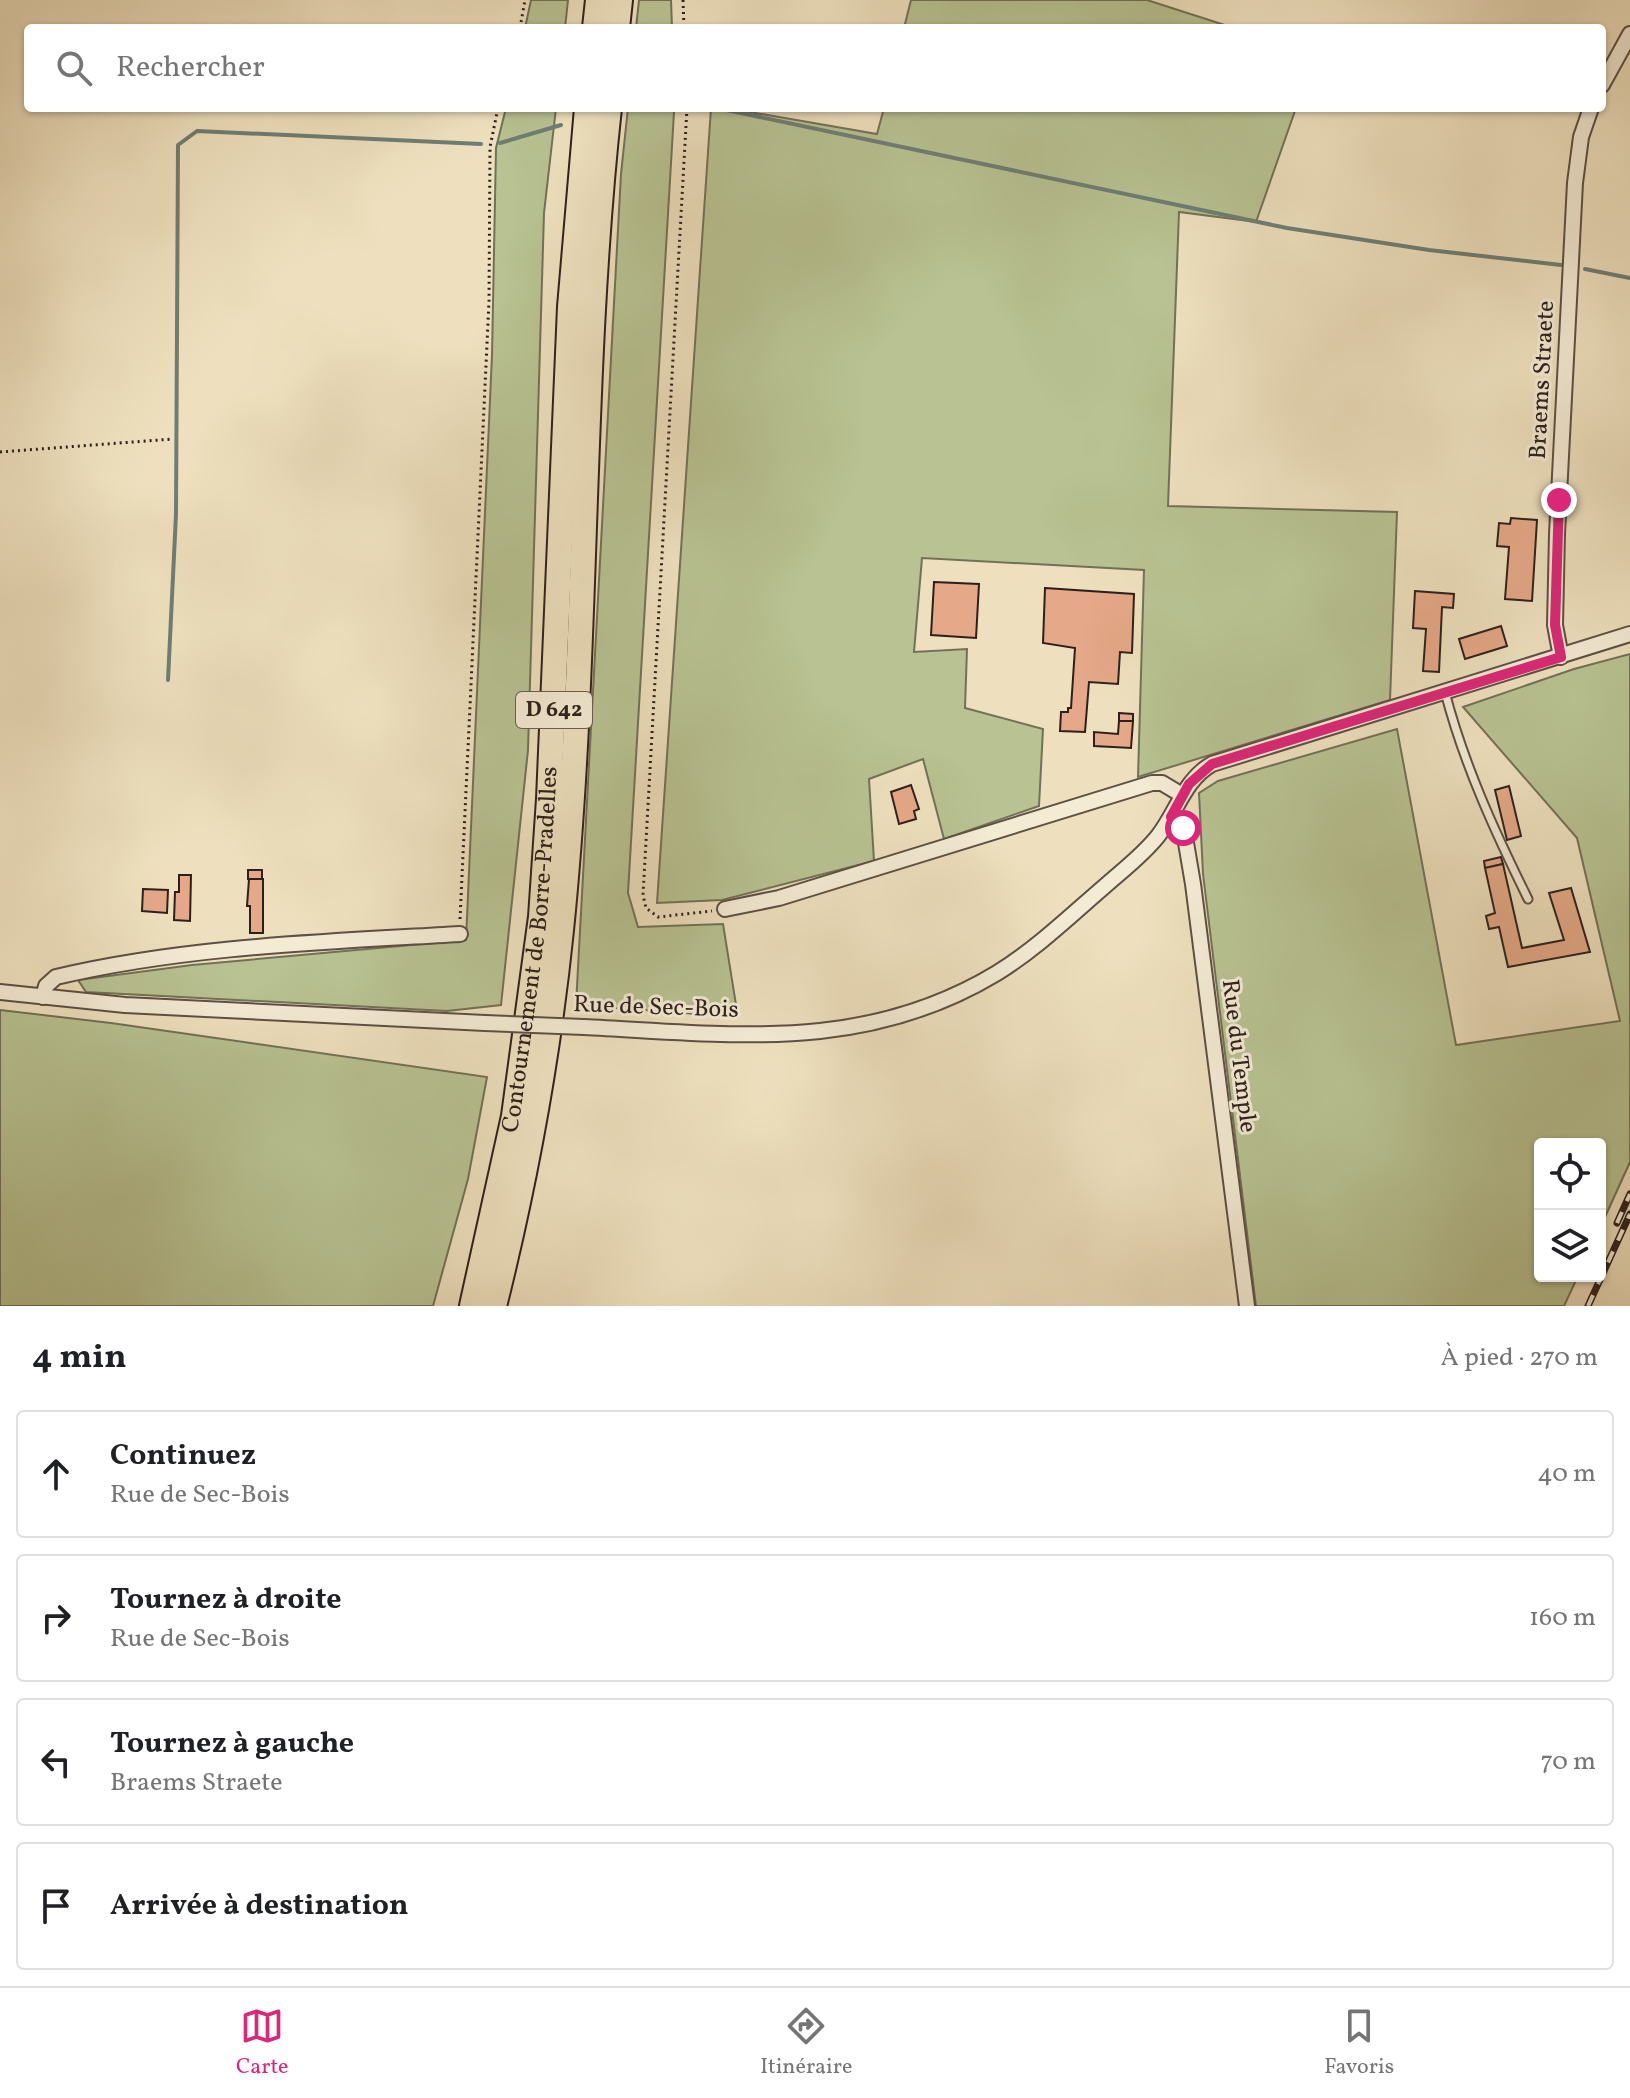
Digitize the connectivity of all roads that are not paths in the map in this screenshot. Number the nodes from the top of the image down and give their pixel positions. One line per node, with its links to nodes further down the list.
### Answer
1 (598, 0): 3 (highway)
2 (620, 0): 4 (highway)
3 (595, 24)
4 (617, 24)
5 (1630, 34): 6 (street)
6 (1606, 78)
7 (587, 112): 20 (highway, Contournement de Borre-Pradelles / D 642)
8 (609, 112): 21 (highway, D 642)
9 (1590, 112): 11 (street, Braems Straete)
10 (1630, 634): 11 (street, Rue de Sec-Bois)
11 (1561, 657): 12 (street, Rue de Sec-Bois)
12 (1445, 692): 13 (street, Rue de Sec-Bois); 15 (lane)
13 (1182, 795): 14 (street, Rue de Sec-Bois); 16 (street)
14 (1171, 817): 19 (street, Rue de Sec-Bois, bridge); 22 (street, Rue du Temple)
15 (1528, 899)
16 (725, 909)
17 (460, 934): 19 (street)
18 (0, 992): 19 (street, Rue de Sec-Bois)
19 (43, 997)
20 (472, 1306)
21 (494, 1306)
22 (1247, 1306)

